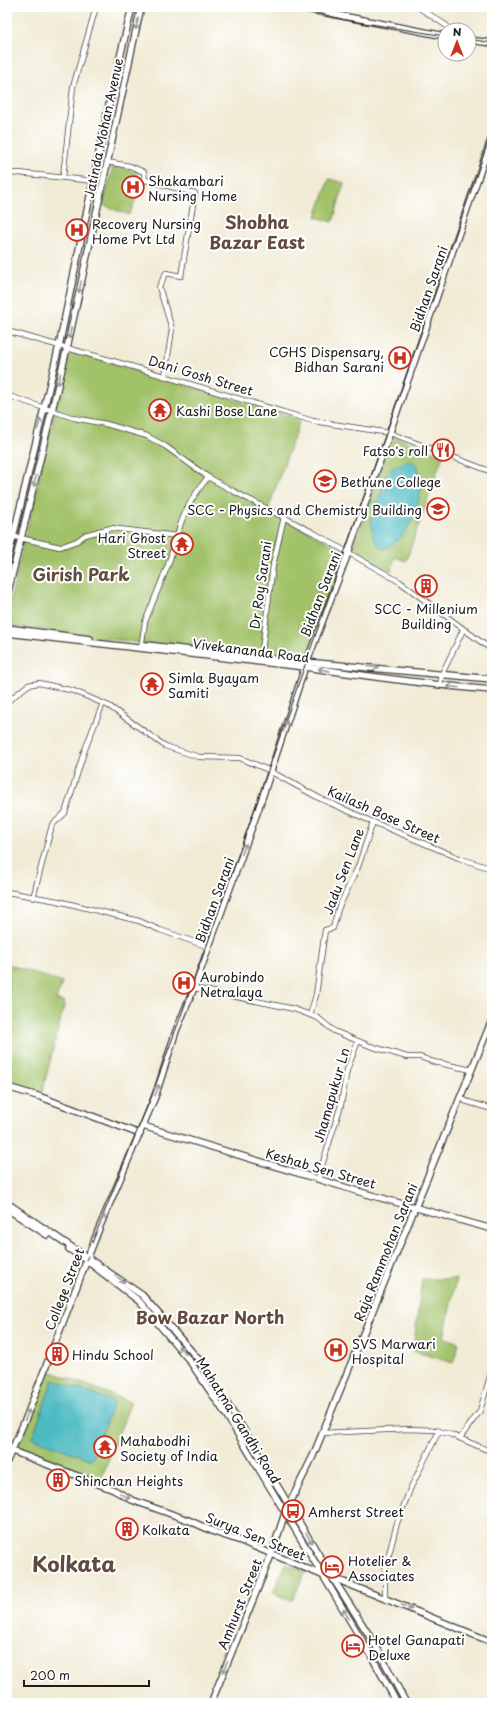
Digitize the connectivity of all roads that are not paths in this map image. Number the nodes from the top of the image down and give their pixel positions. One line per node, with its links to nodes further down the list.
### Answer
1 (96, 7): 13 (street)
2 (132, 7): 14 (main road)
3 (141, 7): 11 (main road, Jatinda Mohan Avenue, one-way to 11)
4 (296, 7): 7 (main road)
5 (418, 7): 6 (street)
6 (441, 22)
7 (437, 34)
8 (477, 41): 9 (main road)
9 (492, 44)
10 (492, 137): 23 (main road, Bidhan Sarani)
11 (107, 162): 17 (main road, Jatinda Mohan Avenue, one-way to 17); 18 (street)
12 (7, 174): 13 (street)
13 (63, 177): 14 (street)
14 (94, 181): 16 (main road)
15 (7, 331): 16 (street, Dani Gosh Street)
16 (59, 346): 17 (street, Dani Gosh Street); 21 (main road)
17 (67, 348): 18 (street, Dani Gosh Street); 22 (main road, Jatinda Mohan Avenue, one-way to 22)
18 (165, 376): 23 (street, Dani Gosh Street)
19 (7, 394): 20 (street)
20 (10, 397): 21 (street)
21 (43, 407): 22 (street); 27 (main road, one-way to 21)
22 (52, 410): 25 (street); 29 (main road, Jatinda Mohan Avenue, one-way to 29)
23 (390, 433): 24 (street, Dani Gosh Street); 30 (main road, Bidhan Sarani)
24 (492, 472)
25 (208, 477): 26 (street); 28 (street)
26 (284, 517): 30 (street); 38 (street, Dr Roy Sarani)
27 (10, 536): 29 (street); 31 (main road)
28 (177, 536): 29 (street); 36 (street)
29 (22, 538): 32 (main road, Jatinda Mohan Avenue)
30 (348, 552): 34 (street); 39 (main road, Bidhan Sarani)
31 (7, 562)
32 (7, 596)
33 (7, 628): 36 (main road, Vivekananda Road)
34 (463, 630): 37 (street); 40 (street)
35 (7, 633): 36 (main road, Vivekananda Road)
36 (141, 646): 38 (main road, Vivekananda Road); 39 (main road, Vivekananda Road)
37 (492, 650)
38 (261, 658): 39 (main road, Vivekananda Road)
39 (306, 664): 40 (main road, Vivekananda Road, one-way to 40); 42 (main road, Vivekananda Road, one-way to 39); 46 (main road, Bidhan Sarani, one-way to 39)
40 (442, 674): 41 (main road, Vivekananda Road); 42 (street)
41 (492, 679)
42 (440, 685): 43 (main road, Vivekananda Road, one-way to 42)
43 (492, 690)
44 (7, 702): 45 (street, Kailash Bose Street)
45 (103, 703): 46 (street, Kailash Bose Street); 50 (street)
46 (270, 772): 47 (street, Kailash Bose Street); 51 (main road, Bidhan Sarani, one-way to 46)
47 (373, 822): 48 (street, Kailash Bose Street); 53 (street, Jadu Sen Lane)
48 (492, 869)
49 (7, 892): 50 (street)
50 (33, 898): 51 (street)
51 (209, 947): 52 (main road, Bidhan Sarani)
52 (194, 988): 53 (street); 60 (main road, Bidhan Sarani, one-way to 52)
53 (310, 1015): 55 (street)
54 (492, 1020): 56 (main road, Raja Rammohan Sarani)
55 (358, 1041): 56 (street); 62 (street, Jhamapukur Ln)
56 (472, 1070): 58 (main road, Raja Rammohan Sarani)
57 (7, 1087): 61 (main road)
58 (462, 1096): 59 (street); 64 (main road, Raja Rammohan Sarani)
59 (492, 1109)
60 (143, 1126): 61 (main road, College Street); 62 (main road, Keshab Sen Street)
61 (138, 1133): 67 (main road, College Street, one-way to 61)
62 (318, 1178): 64 (main road, Keshab Sen Street)
63 (7, 1203): 67 (main road, Mahatma Gandhi Road)
64 (416, 1207): 66 (main road, Keshab Sen Street); 70 (main road, Raja Rammohan Sarani)
65 (7, 1209): 67 (main road, Mahatma Gandhi Road)
66 (492, 1230)
67 (87, 1258): 72 (main road, College Street, one-way to 67); 75 (main road, Mahatma Gandhi Road, one-way to 75); 76 (main road, Mahatma Gandhi Road, one-way to 67)
68 (492, 1369): 71 (street)
69 (439, 1431): 70 (street); 71 (street); 80 (street)
70 (322, 1433): 75 (main road, Raja Rammohan Sarani)
71 (460, 1438): 73 (street)
72 (9, 1450): 74 (main road, College Street); 77 (main road, Surya Sen Street, one-way to 77)
73 (492, 1452)
74 (7, 1461)
75 (289, 1505): 76 (main road, Raja Rammohan Sarani); 79 (main road, Mahatma Gandhi Road, one-way to 79)
76 (285, 1513): 77 (main road, Amhurst Street); 78 (main road, Mahatma Gandhi Road)
77 (272, 1553): 78 (main road, Surya Sen Street); 83 (main road, Amhurst Street, one-way to 83)
78 (322, 1574): 79 (main road, Surya Sen Street); 84 (main road, Mahatma Gandhi Road, one-way to 78)
79 (332, 1577): 80 (main road, Surya Sen Street); 82 (main road, Mahatma Gandhi Road)
80 (385, 1598): 81 (main road, Surya Sen Street, one-way to 81)
81 (492, 1642)
82 (405, 1702)
83 (211, 1703)
84 (397, 1703)

